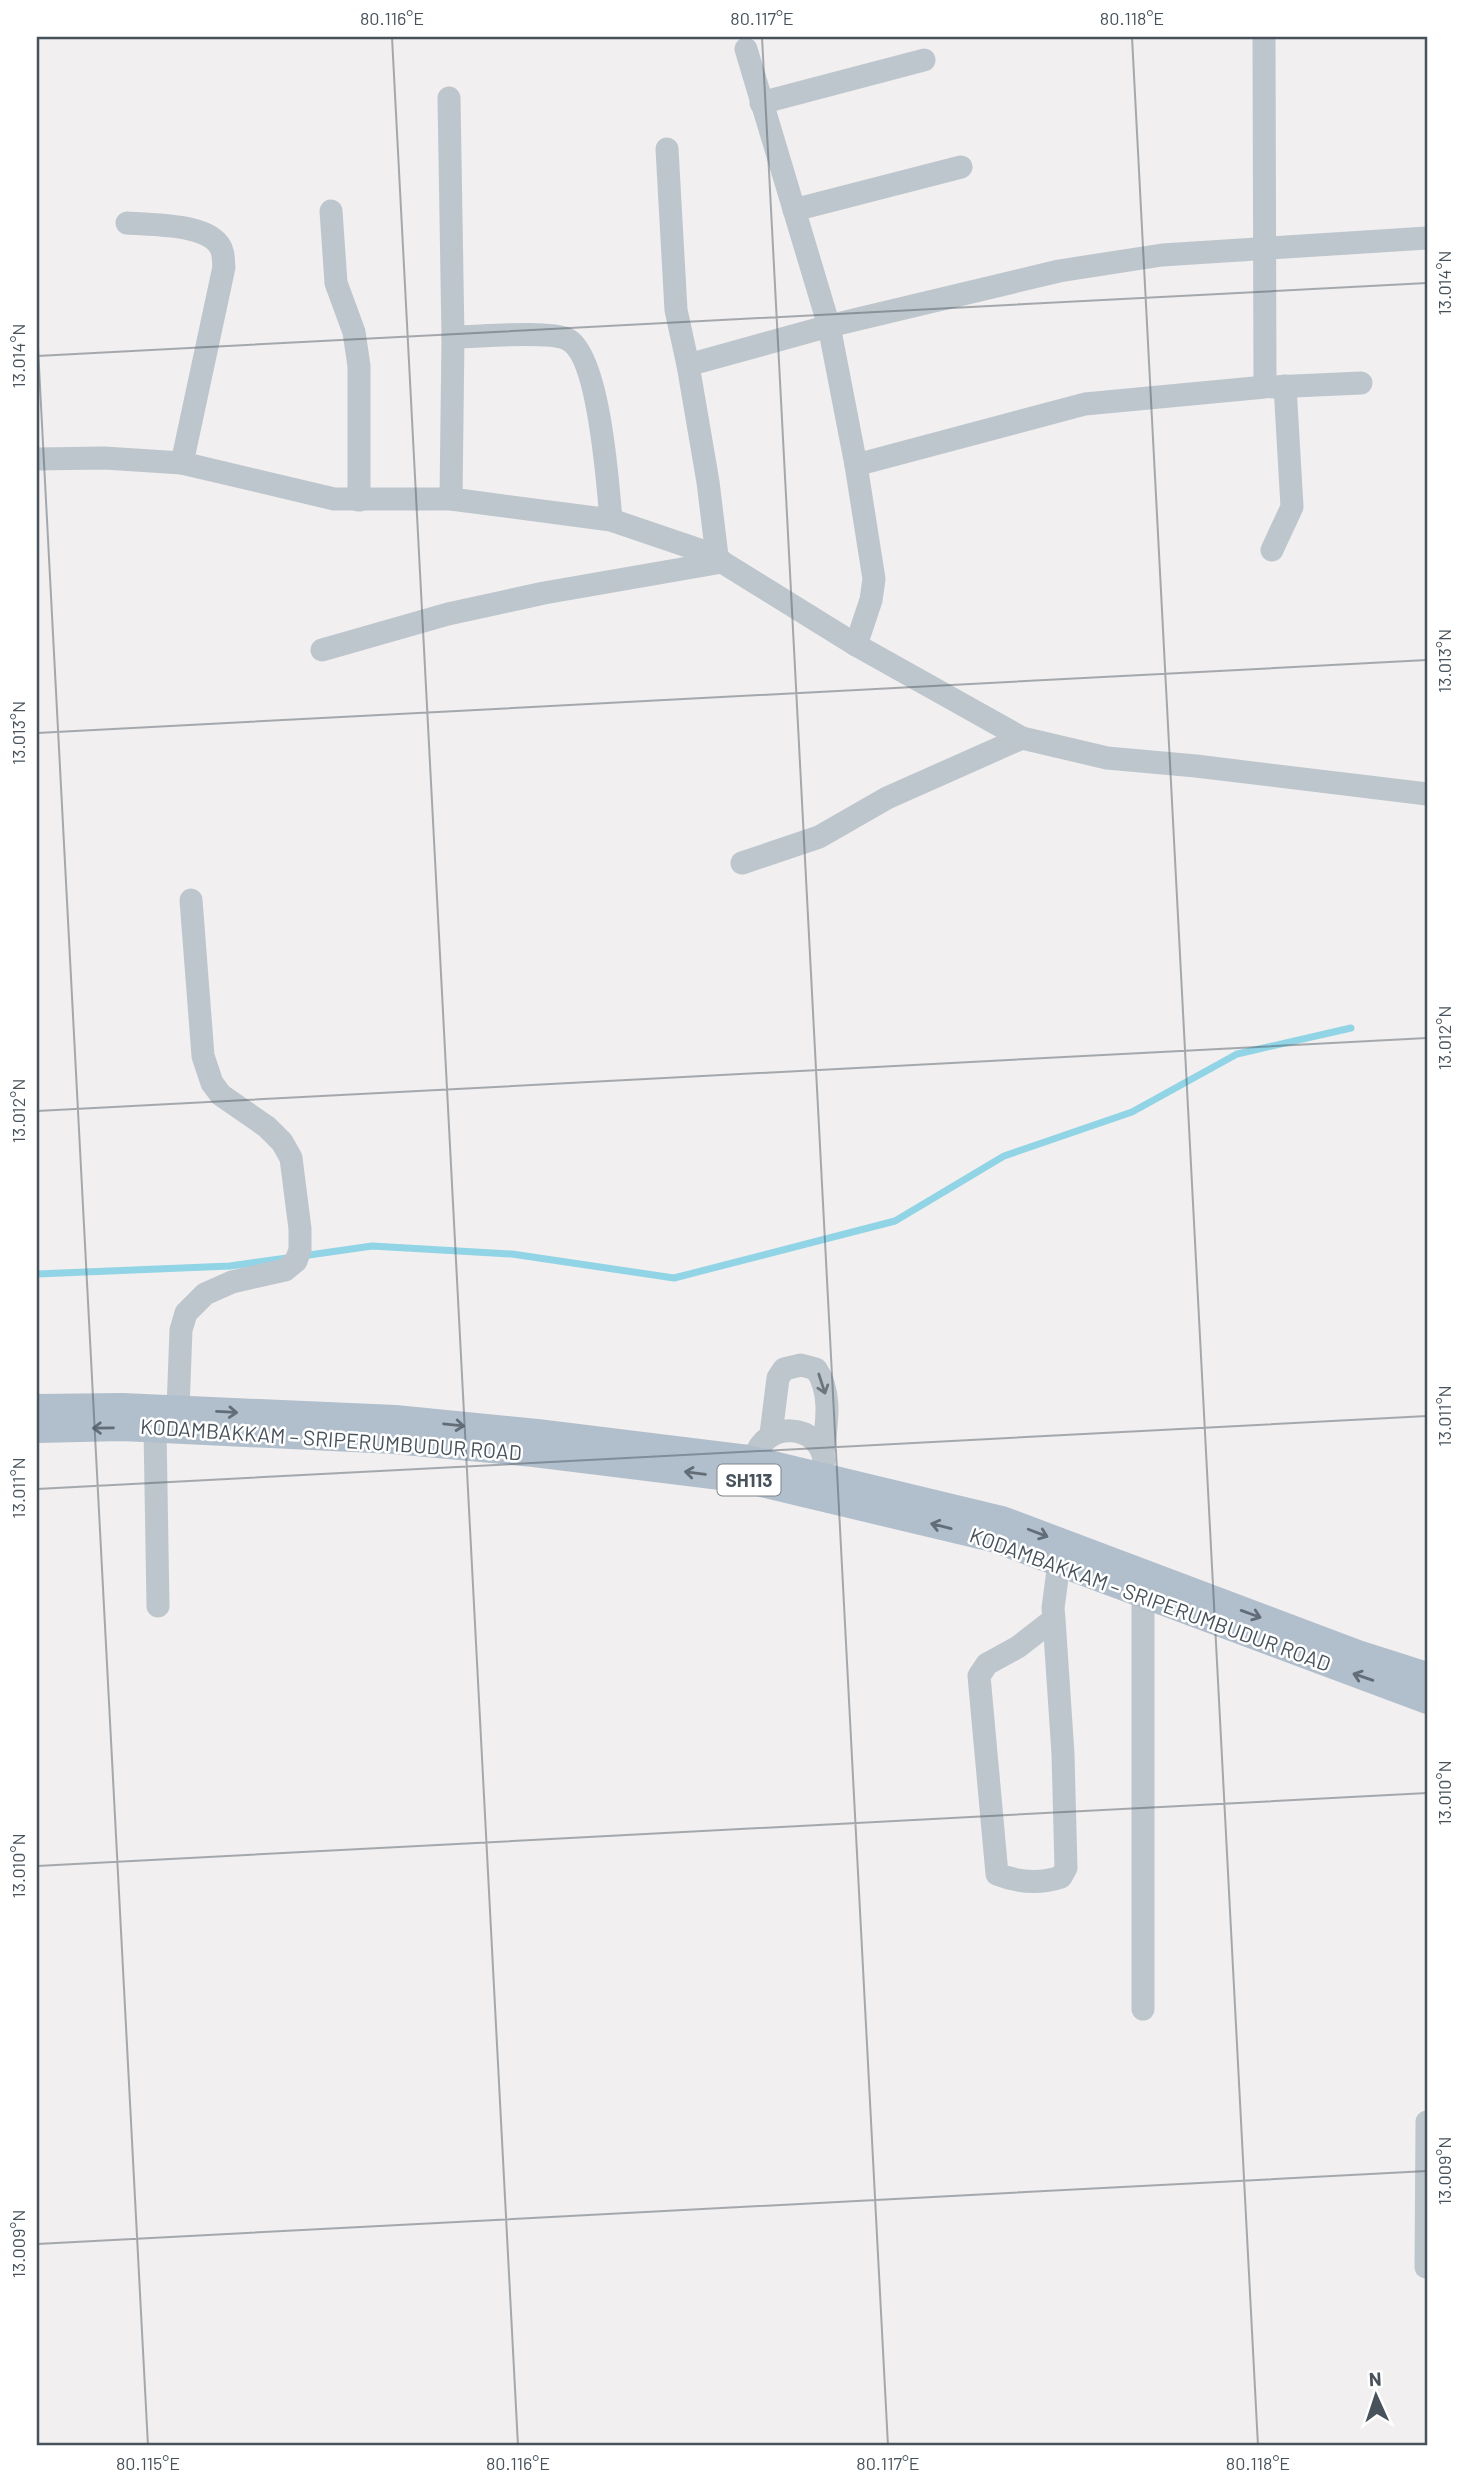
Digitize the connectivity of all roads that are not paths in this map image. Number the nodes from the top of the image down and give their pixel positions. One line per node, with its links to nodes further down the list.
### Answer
1 (1264, 37): 12 (street)
2 (746, 49): 5 (street)
3 (924, 60): 5 (street)
4 (449, 98): 14 (street)
5 (761, 103): 8 (street)
6 (667, 149): 15 (street)
7 (961, 167): 8 (street)
8 (794, 210): 13 (street)
9 (331, 211): 22 (street)
10 (127, 223): 19 (street)
11 (1427, 238): 12 (street)
12 (1264, 250): 13 (street); 17 (street)
13 (829, 326): 15 (street); 20 (street)
14 (453, 337): 21 (street); 23 (street)
15 (688, 365): 25 (street)
16 (1361, 383): 17 (street)
17 (1275, 387): 20 (street); 24 (street)
18 (37, 459): 19 (street)
19 (182, 463): 22 (street)
20 (856, 465): 26 (street)
21 (451, 499): 22 (street); 23 (street)
22 (359, 500)
23 (611, 520): 25 (street)
24 (1272, 550)
25 (720, 559): 26 (street); 27 (street)
26 (856, 646): 28 (street)
27 (322, 650)
28 (1021, 738): 29 (street); 30 (street)
29 (1427, 794)
30 (742, 863)
31 (191, 900): 33 (street)
32 (37, 1408): 33 (main road, KODAMBAKKAM – SRIPERUMBUDUR ROAD / SH113)
33 (178, 1409): 37 (main road, KODAMBAKKAM – SRIPERUMBUDUR ROAD / SH113, one-way to 37)
34 (37, 1429): 35 (main road, KODAMBAKKAM – SRIPERUMBUDUR ROAD / SH113, one-way to 34)
35 (155, 1429): 39 (main road, KODAMBAKKAM – SRIPERUMBUDUR ROAD / SH113, one-way to 35); 41 (street)
36 (771, 1434): 37 (street); 38 (street); 38 (street, one-way to 38)
37 (754, 1460): 38 (main road, KODAMBAKKAM – SRIPERUMBUDUR ROAD / SH113)
38 (822, 1465): 43 (main road, KODAMBAKKAM – SRIPERUMBUDUR ROAD / SH113, one-way to 43)
39 (1059, 1563): 40 (main road, KODAMBAKKAM – SRIPERUMBUDUR ROAD / SH113); 42 (street)
40 (1143, 1595): 44 (main road, KODAMBAKKAM – SRIPERUMBUDUR ROAD / SH113, one-way to 40); 45 (street)
41 (158, 1606)
42 (1054, 1619): 42 (street)
43 (1427, 1676)
44 (1427, 1700)
45 (1143, 2009)
46 (1427, 2122): 47 (street)
47 (1426, 2267)

